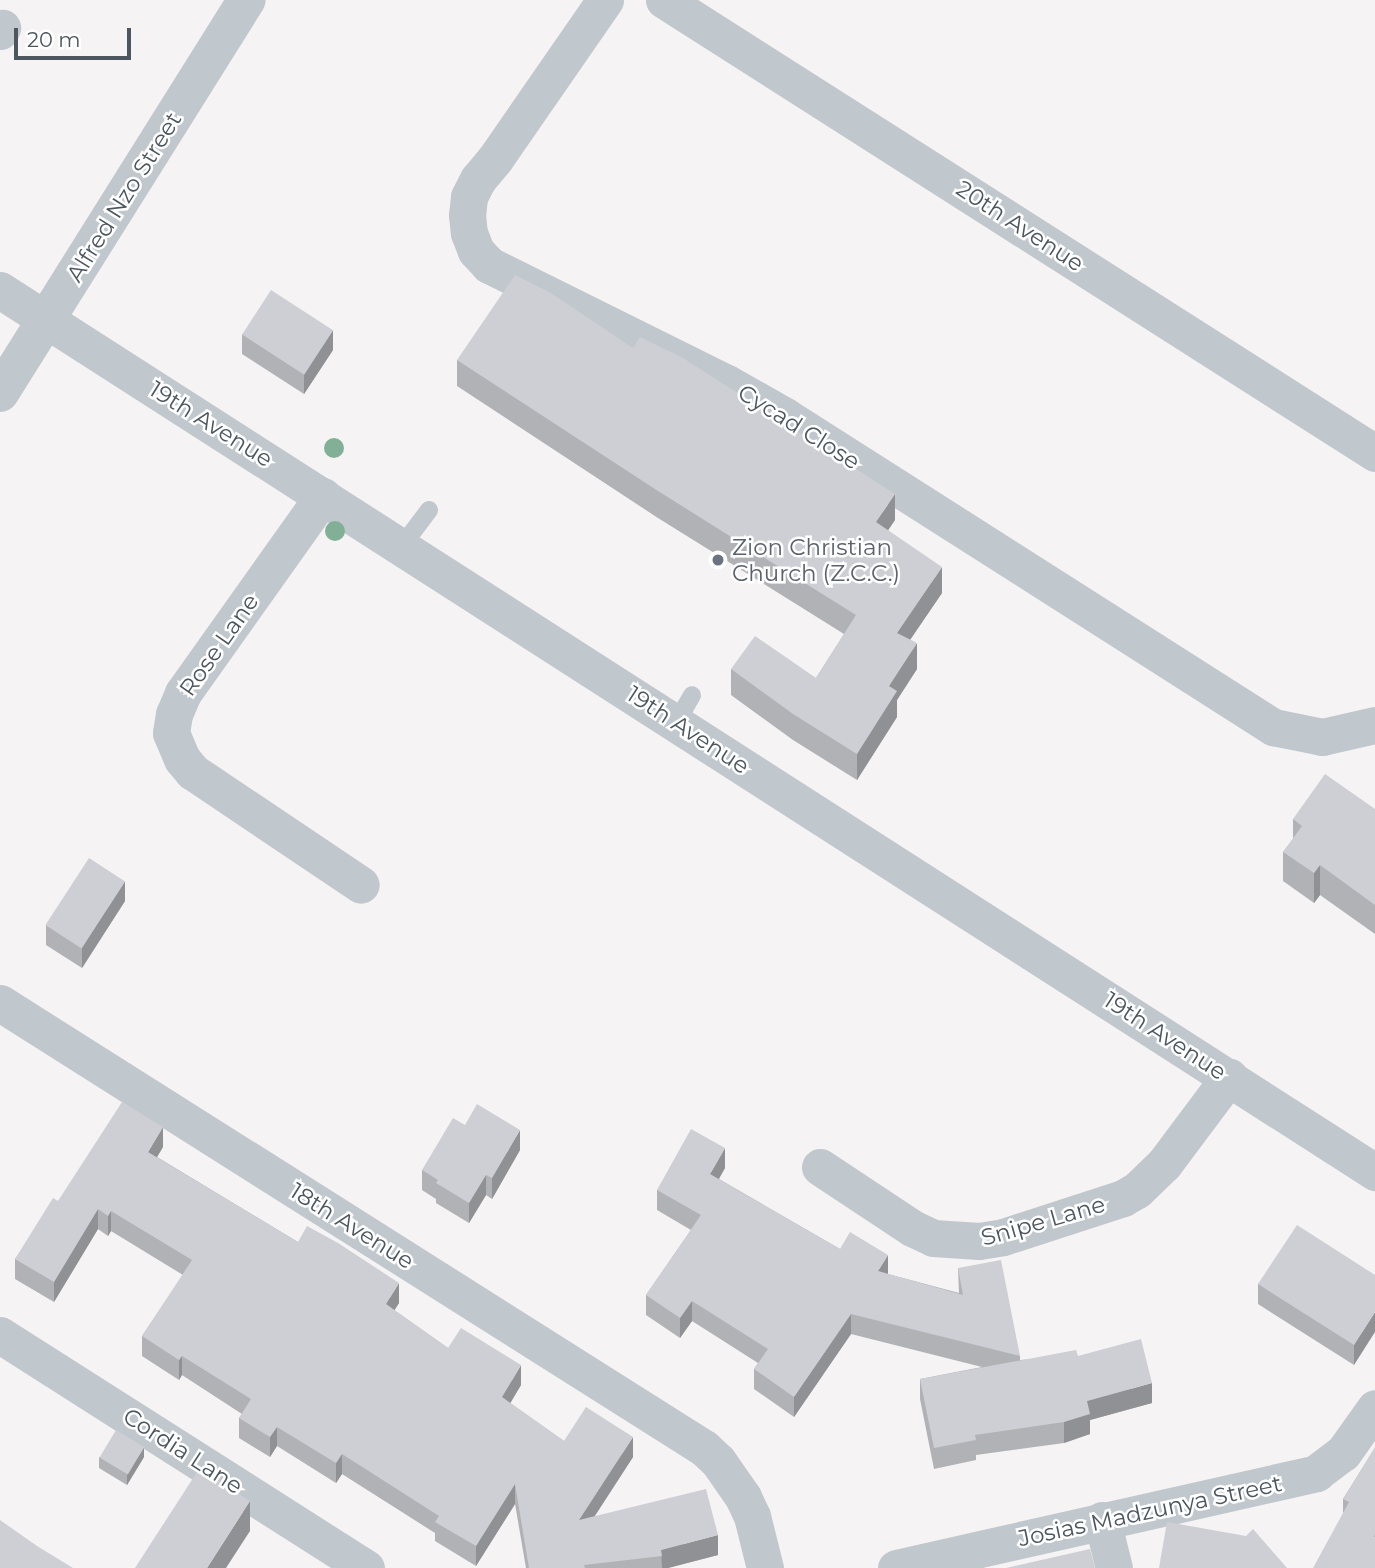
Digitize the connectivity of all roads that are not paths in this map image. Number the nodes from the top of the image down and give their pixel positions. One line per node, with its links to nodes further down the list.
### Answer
1 (247, 0): 5 (street, Alfred Nzo Street)
2 (605, 0): 11 (street, Cycad Close)
3 (669, 1): 7 (street, 20th Avenue)
4 (0, 290): 5 (street, 19th Avenue)
5 (47, 320): 6 (street, Alfred Nzo Street); 8 (street, 19th Avenue)
6 (0, 393)
7 (1375, 453)
8 (323, 496): 10 (street, 19th Avenue); 12 (street, Rose Lane)
9 (429, 510): 10 (lane)
10 (402, 546): 14 (street, 19th Avenue)
11 (1375, 725)
12 (361, 885)
13 (0, 1003): 21 (street, 18th Avenue)
14 (1229, 1077): 15 (street, Snipe Lane); 16 (street, 19th Avenue)
15 (820, 1167)
16 (1375, 1172)
17 (0, 1335): 20 (street, Cordia Lane)
18 (1375, 1408): 19 (street, Josias Madzunya Street)
19 (1102, 1520): 22 (street, Josias Madzunya Street); 23 (street)
20 (366, 1568)
21 (765, 1568)
22 (896, 1568)
23 (1114, 1568)

